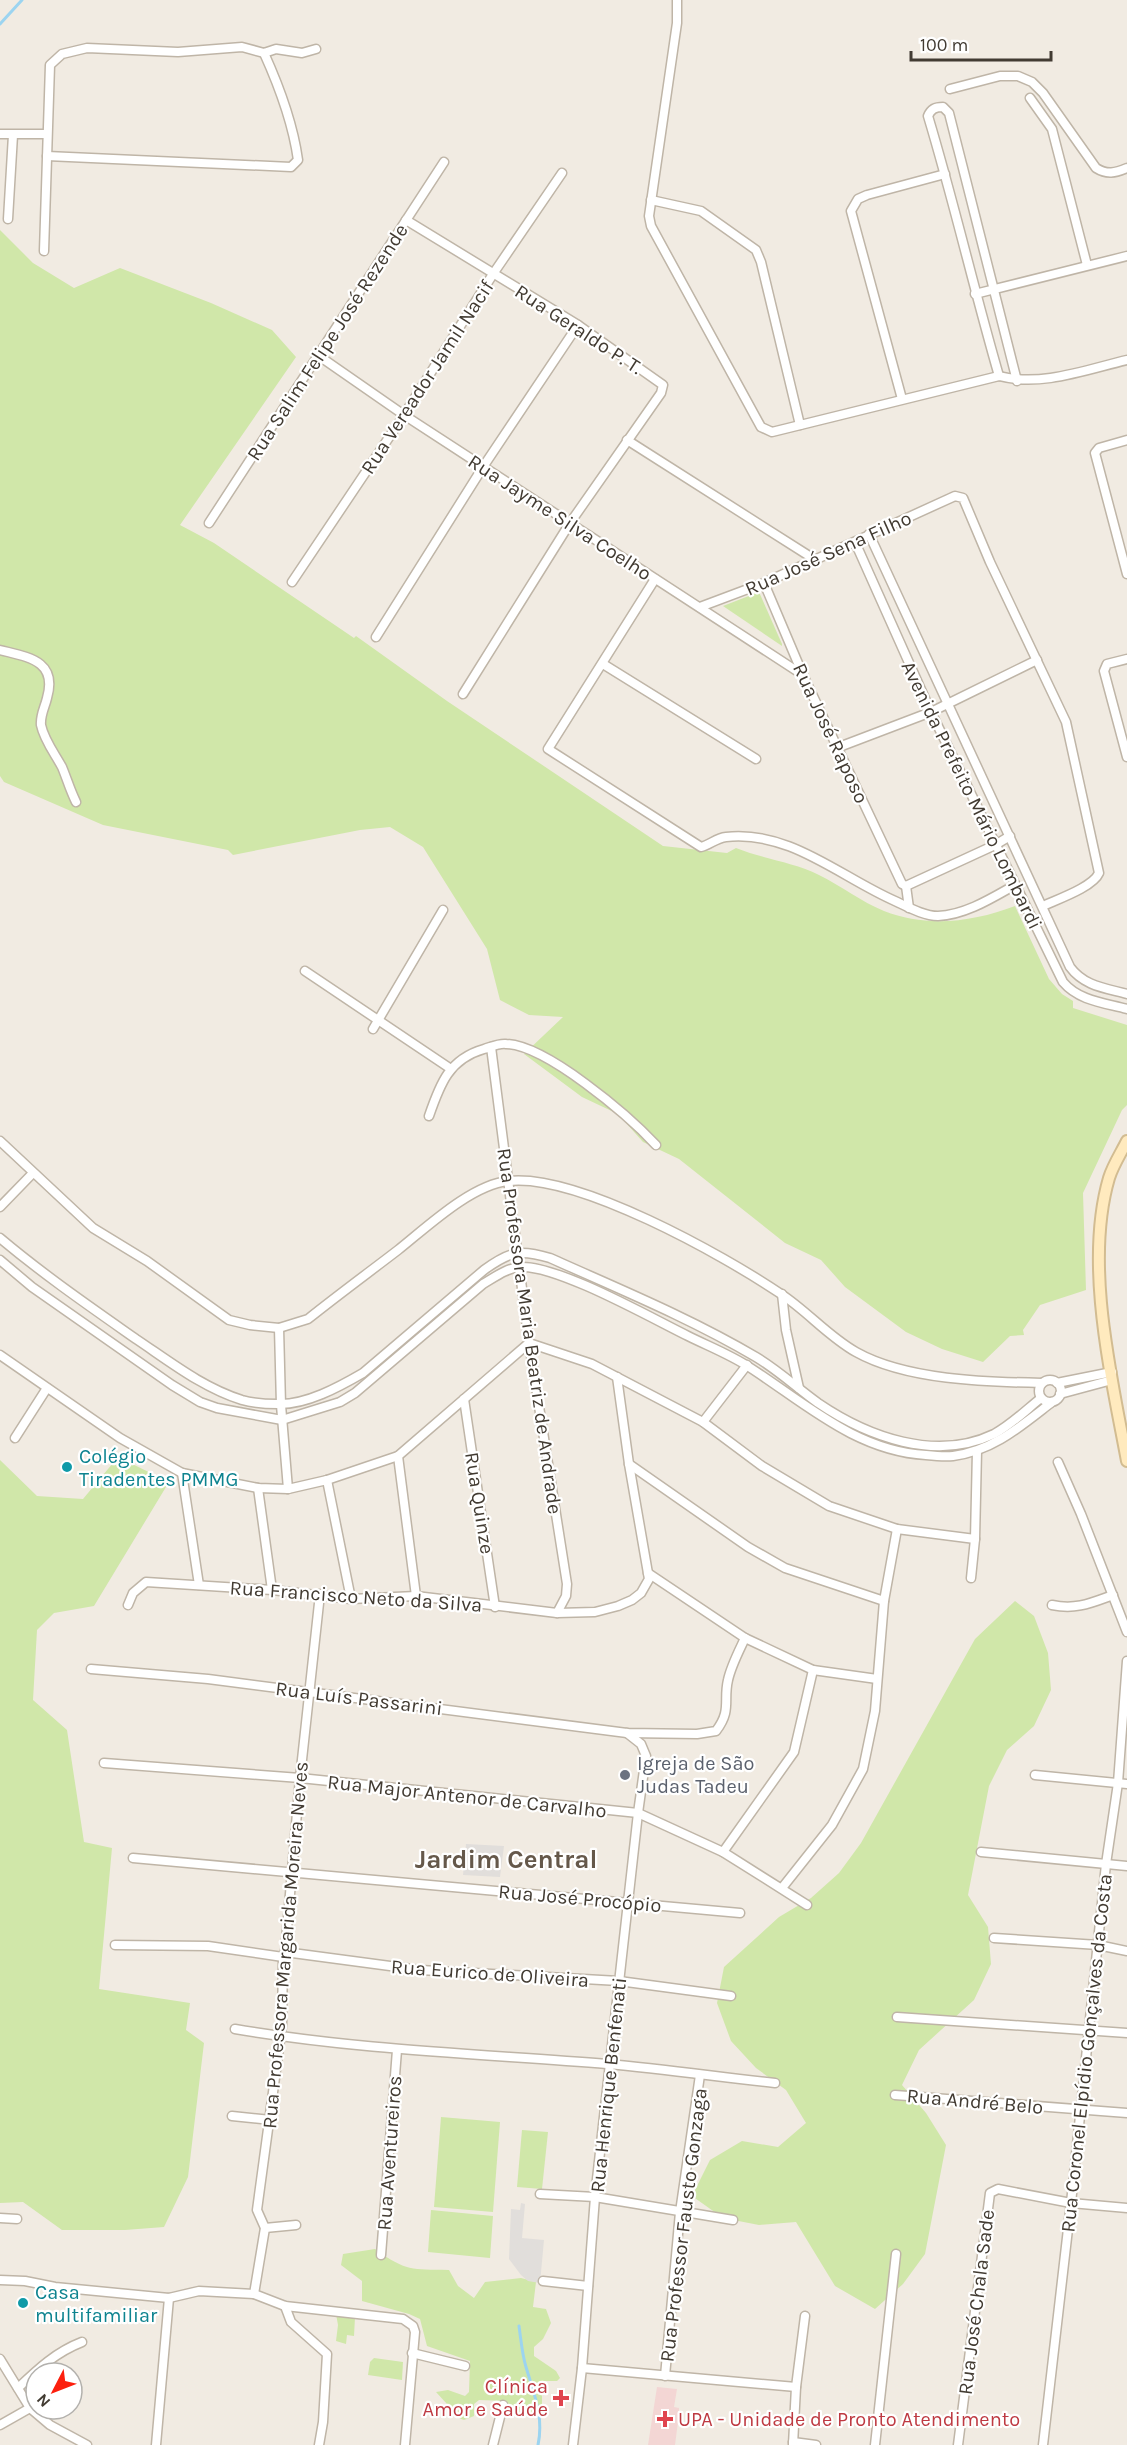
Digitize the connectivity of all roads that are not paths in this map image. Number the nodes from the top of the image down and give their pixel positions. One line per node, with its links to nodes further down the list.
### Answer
1 (677, 0): 14 (street)
2 (316, 49): 3 (street)
3 (264, 53): 7 (street); 9 (street)
4 (950, 89): 11 (street)
5 (1030, 98): 19 (street)
6 (0, 134): 8 (street)
7 (46, 134): 8 (street); 9 (street)
8 (13, 135): 15 (street)
9 (47, 156): 17 (street)
10 (444, 162): 16 (street, Rua Salim Felipe José Rezende)
11 (1127, 168)
12 (562, 173): 20 (street, Rua Vereador Jamil Nacif)
13 (945, 174): 21 (street); 22 (street); 28 (street)
14 (651, 200): 30 (street); 30 (street)
15 (8, 219)
16 (406, 220): 20 (street, Rua Geraldo P. T.); 24 (street, Rua Salim Felipe José Rezende)
17 (44, 251)
18 (1127, 256): 19 (street)
19 (1087, 265): 21 (street)
20 (493, 274): 23 (street, Rua Geraldo P. T.); 29 (street, Rua Vereador Jamil Nacif)
21 (993, 289): 22 (street); 27 (street)
22 (975, 294): 26 (street)
23 (578, 325): 31 (street, Rua Geraldo P. T.); 33 (street)
24 (319, 356): 29 (street, Rua Jayme Silva Coelho); 34 (street, Rua Salim Felipe José Rezende)
25 (1127, 360): 27 (street)
26 (999, 376): 27 (street); 28 (street)
27 (1017, 381)
28 (902, 399): 30 (street)
29 (404, 415): 33 (street, Rua Jayme Silva Coelho); 41 (street, Rua Vereador Jamil Nacif)
30 (800, 425)
31 (627, 440): 35 (street); 38 (street)
32 (1127, 440): 39 (street)
33 (483, 467): 35 (street, Rua Jayme Silva Coelho); 44 (street)
34 (209, 523)
35 (570, 523): 40 (street, Rua Jayme Silva Coelho); 50 (street)
36 (870, 534): 37 (street, Rua José Sena Filho); 47 (street, Rua José Sena Filho); 51 (street, Avenida Prefeito Mário Lombardi)
37 (855, 542): 38 (street, Rua José Sena Filho); 52 (street, Avenida Prefeito Mário Lombardi)
38 (814, 559): 42 (street, Rua José Sena Filho)
39 (1127, 574)
40 (655, 579): 43 (street, Rua Jayme Silva Coelho); 48 (street)
41 (292, 582)
42 (764, 583): 43 (street, Rua José Sena Filho); 49 (street, Rua José Raposo)
43 (700, 607): 49 (street, Rua Jayme Silva Coelho)
44 (376, 637)
45 (0, 650): 56 (street)
46 (1127, 659): 54 (street)
47 (1037, 660): 51 (street); 61 (street)
48 (603, 664): 55 (street); 62 (street)
49 (803, 675): 53 (street, Rua José Raposo)
50 (463, 694)
51 (948, 704): 52 (street); 57 (street, Avenida Prefeito Mário Lombardi)
52 (931, 712): 53 (street); 58 (street, Avenida Prefeito Mário Lombardi)
53 (839, 747): 59 (street, Rua José Raposo)
54 (1127, 757)
55 (756, 759)
56 (76, 802)
57 (1010, 836): 58 (street); 61 (street, Avenida Prefeito Mário Lombardi)
58 (995, 845): 59 (street); 60 (street, Avenida Prefeito Mário Lombardi)
59 (903, 884): 62 (street, Rua José Raposo)
60 (1015, 885): 62 (street); 67 (street, Avenida Prefeito Mário Lombardi)
61 (1043, 906): 65 (street, Avenida Prefeito Mário Lombardi)
62 (909, 908)
63 (443, 910): 69 (street)
64 (305, 971): 69 (street)
65 (1089, 984): 66 (street); 67 (street)
66 (1127, 994)
67 (1082, 997): 68 (street, Avenida Prefeito Mário Lombardi)
68 (1127, 1009)
69 (378, 1020): 70 (street); 72 (street)
70 (373, 1029)
71 (491, 1047): 72 (street); 75 (street); 78 (street, Rua Professora Maria Beatriz de Andrade)
72 (452, 1069): 73 (street)
73 (429, 1116)
74 (0, 1141): 77 (street)
75 (656, 1144)
76 (1125, 1146): 89 (main road)
77 (32, 1173): 79 (street); 85 (street)
78 (507, 1181): 81 (street, Rua Professora Maria Beatriz de Andrade); 84 (street); 85 (street)
79 (0, 1207)
80 (0, 1238): 99 (street)
81 (518, 1251): 83 (street, Rua Professora Maria Beatriz de Andrade); 94 (street); 99 (street)
82 (0, 1260): 100 (street)
83 (520, 1267): 86 (street, Rua Professora Maria Beatriz de Andrade); 88 (street); 100 (street)
84 (782, 1294): 91 (street); 94 (street)
85 (279, 1328): 99 (street)
86 (529, 1343): 90 (street); 97 (street); 126 (street, Rua Professora Maria Beatriz de Andrade)
87 (1, 1358): 93 (street)
88 (747, 1365): 101 (street); 103 (street)
89 (1112, 1376): 92 (street); 95 (street); 105 (main road)
90 (617, 1377): 101 (street); 107 (street)
91 (1042, 1383): 92 (street); 96 (street)
92 (1057, 1383): 95 (street)
93 (47, 1388): 102 (street); 108 (street)
94 (799, 1388): 96 (street)
95 (1060, 1394): 98 (street)
96 (1041, 1398): 98 (street)
97 (464, 1399): 104 (street); 125 (street, Rua Quinze)
98 (1052, 1402): 103 (street)
99 (281, 1405): 100 (street)
100 (282, 1420): 111 (street)
101 (703, 1422): 112 (street)
102 (15, 1438)
103 (977, 1451): 113 (street)
104 (398, 1456): 109 (street); 120 (street)
105 (1127, 1461)
106 (1058, 1462): 119 (street)
107 (629, 1464): 114 (street); 122 (street)
108 (182, 1473): 110 (street); 116 (street)
109 (327, 1480): 111 (street); 121 (street)
110 (258, 1488): 111 (street); 117 (street)
111 (288, 1489)
112 (897, 1528): 113 (street); 122 (street)
113 (975, 1539): 115 (street)
114 (648, 1573): 126 (street, Rua Francisco Neto da Silva); 128 (street)
115 (971, 1578)
116 (199, 1585): 117 (street, Rua Francisco Neto da Silva); 123 (street, Rua Francisco Neto da Silva)
117 (272, 1590): 118 (street, Rua Francisco Neto da Silva)
118 (320, 1594): 121 (street, Rua Francisco Neto da Silva); 133 (street, Rua Professora Margarida Moreira Neves)
119 (1113, 1594): 124 (street); 127 (street)
120 (416, 1596): 121 (street, Rua Francisco Neto da Silva); 125 (street, Rua Francisco Neto da Silva)
121 (351, 1599)
122 (884, 1601): 132 (street)
123 (128, 1605)
124 (1052, 1605)
125 (495, 1607): 126 (street, Rua Francisco Neto da Silva)
126 (557, 1613)
127 (1127, 1632)
128 (744, 1638): 131 (street); 134 (street, Rua Luís Passarini)
129 (1127, 1661): 138 (street, Rua Coronel Elpídio Gonçalves da Costa)
130 (91, 1670): 133 (street, Rua Luís Passarini)
131 (813, 1670): 132 (street); 140 (street)
132 (876, 1679): 146 (street)
133 (309, 1692): 134 (street, Rua Luís Passarini); 137 (street, Rua Professora Margarida Moreira Neves)
134 (627, 1733): 139 (street, Rua Henrique Benfenati)
135 (104, 1763): 137 (street, Rua Major Antenor de Carvalho)
136 (1035, 1775): 138 (street)
137 (300, 1778): 139 (street, Rua Major Antenor de Carvalho); 145 (street, Rua Professora Margarida Moreira Neves)
138 (1123, 1784): 143 (street, Rua Coronel Elpídio Gonçalves da Costa)
139 (638, 1814): 140 (street, Rua Major Antenor de Carvalho); 147 (street, Rua Henrique Benfenati)
140 (723, 1851): 146 (street, Rua Major Antenor de Carvalho)
141 (981, 1852): 143 (street)
142 (134, 1858): 145 (street, Rua José Procópio)
143 (1106, 1864): 144 (street); 152 (street, Rua Coronel Elpídio Gonçalves da Costa)
144 (1127, 1866)
145 (293, 1872): 147 (street, Rua José Procópio); 154 (street, Rua Professora Margarida Moreira Neves)
146 (782, 1888): 148 (street, Rua Major Antenor de Carvalho)
147 (629, 1902): 149 (street, Rua José Procópio); 155 (street, Rua Henrique Benfenati)
148 (807, 1905)
149 (740, 1913)
150 (994, 1938): 152 (street)
151 (115, 1945): 154 (street, Rua Eurico de Oliveira)
152 (1098, 1945): 153 (street); 159 (street, Rua Coronel Elpídio Gonçalves da Costa)
153 (1127, 1951)
154 (284, 1954): 155 (street, Rua Eurico de Oliveira); 161 (street, Rua Professora Margarida Moreira Neves)
155 (619, 1981): 156 (street, Rua Eurico de Oliveira); 163 (street, Rua Henrique Benfenati)
156 (731, 1996)
157 (897, 2017): 159 (street)
158 (235, 2029): 161 (street)
159 (1090, 2029): 160 (street); 167 (street, Rua Coronel Elpídio Gonçalves da Costa)
160 (1127, 2033)
161 (281, 2036): 162 (street); 170 (street, Rua Professora Margarida Moreira Neves)
162 (397, 2050): 163 (street); 182 (street, Rua Aventureiros)
163 (609, 2064): 164 (street); 172 (street, Rua Henrique Benfenati)
164 (700, 2075): 165 (street); 175 (street, Rua Professor Fausto Gonzaga)
165 (775, 2083)
166 (895, 2095): 167 (street, Rua André Belo)
167 (1080, 2110): 168 (street, Rua André Belo); 173 (street, Rua Coronel Elpídio Gonçalves da Costa)
168 (1127, 2113)
169 (232, 2116): 170 (street)
170 (271, 2120): 180 (street, Rua Professora Margarida Moreira Neves)
171 (540, 2194): 172 (street)
172 (595, 2197): 175 (street); 185 (street, Rua Henrique Benfenati)
173 (1071, 2203): 174 (street); 212 (street, Rua José Chala Sade); 213 (street, Rua Coronel Elpídio Gonçalves da Costa)
174 (1127, 2208)
175 (680, 2212): 178 (street); 195 (street, Rua Professor Fausto Gonzaga)
176 (0, 2218): 177 (street)
177 (17, 2219)
178 (733, 2220)
179 (296, 2225): 180 (street)
180 (265, 2228): 186 (street, Rua Professora Margarida Moreira Neves)
181 (897, 2254): 211 (street)
182 (381, 2255)
183 (0, 2280): 187 (street)
184 (543, 2281): 185 (street)
185 (588, 2286): 194 (street, Rua Henrique Benfenati)
186 (254, 2294): 187 (street); 188 (street)
187 (169, 2298): 205 (street)
188 (285, 2306): 191 (street); 206 (street)
189 (805, 2316): 196 (street)
190 (82, 2342): 197 (street)
191 (412, 2353): 193 (street); 207 (street)
192 (0, 2359): 197 (street)
193 (465, 2366)
194 (582, 2368): 195 (street); 209 (street, Rua Henrique Benfenati)
195 (665, 2376): 196 (street)
196 (796, 2387): 204 (street)
197 (18, 2388): 198 (street)
198 (24, 2398)
199 (503, 2405): 208 (street)
200 (24, 2411): 202 (street)
201 (44, 2421): 203 (street)
202 (0, 2425)
203 (81, 2444)
204 (793, 2444): 210 (street)
205 (156, 2445)
206 (319, 2445)
207 (405, 2445)
208 (493, 2445)
209 (573, 2445)
210 (816, 2445)
211 (875, 2445)
212 (958, 2445)
213 (1043, 2445)

